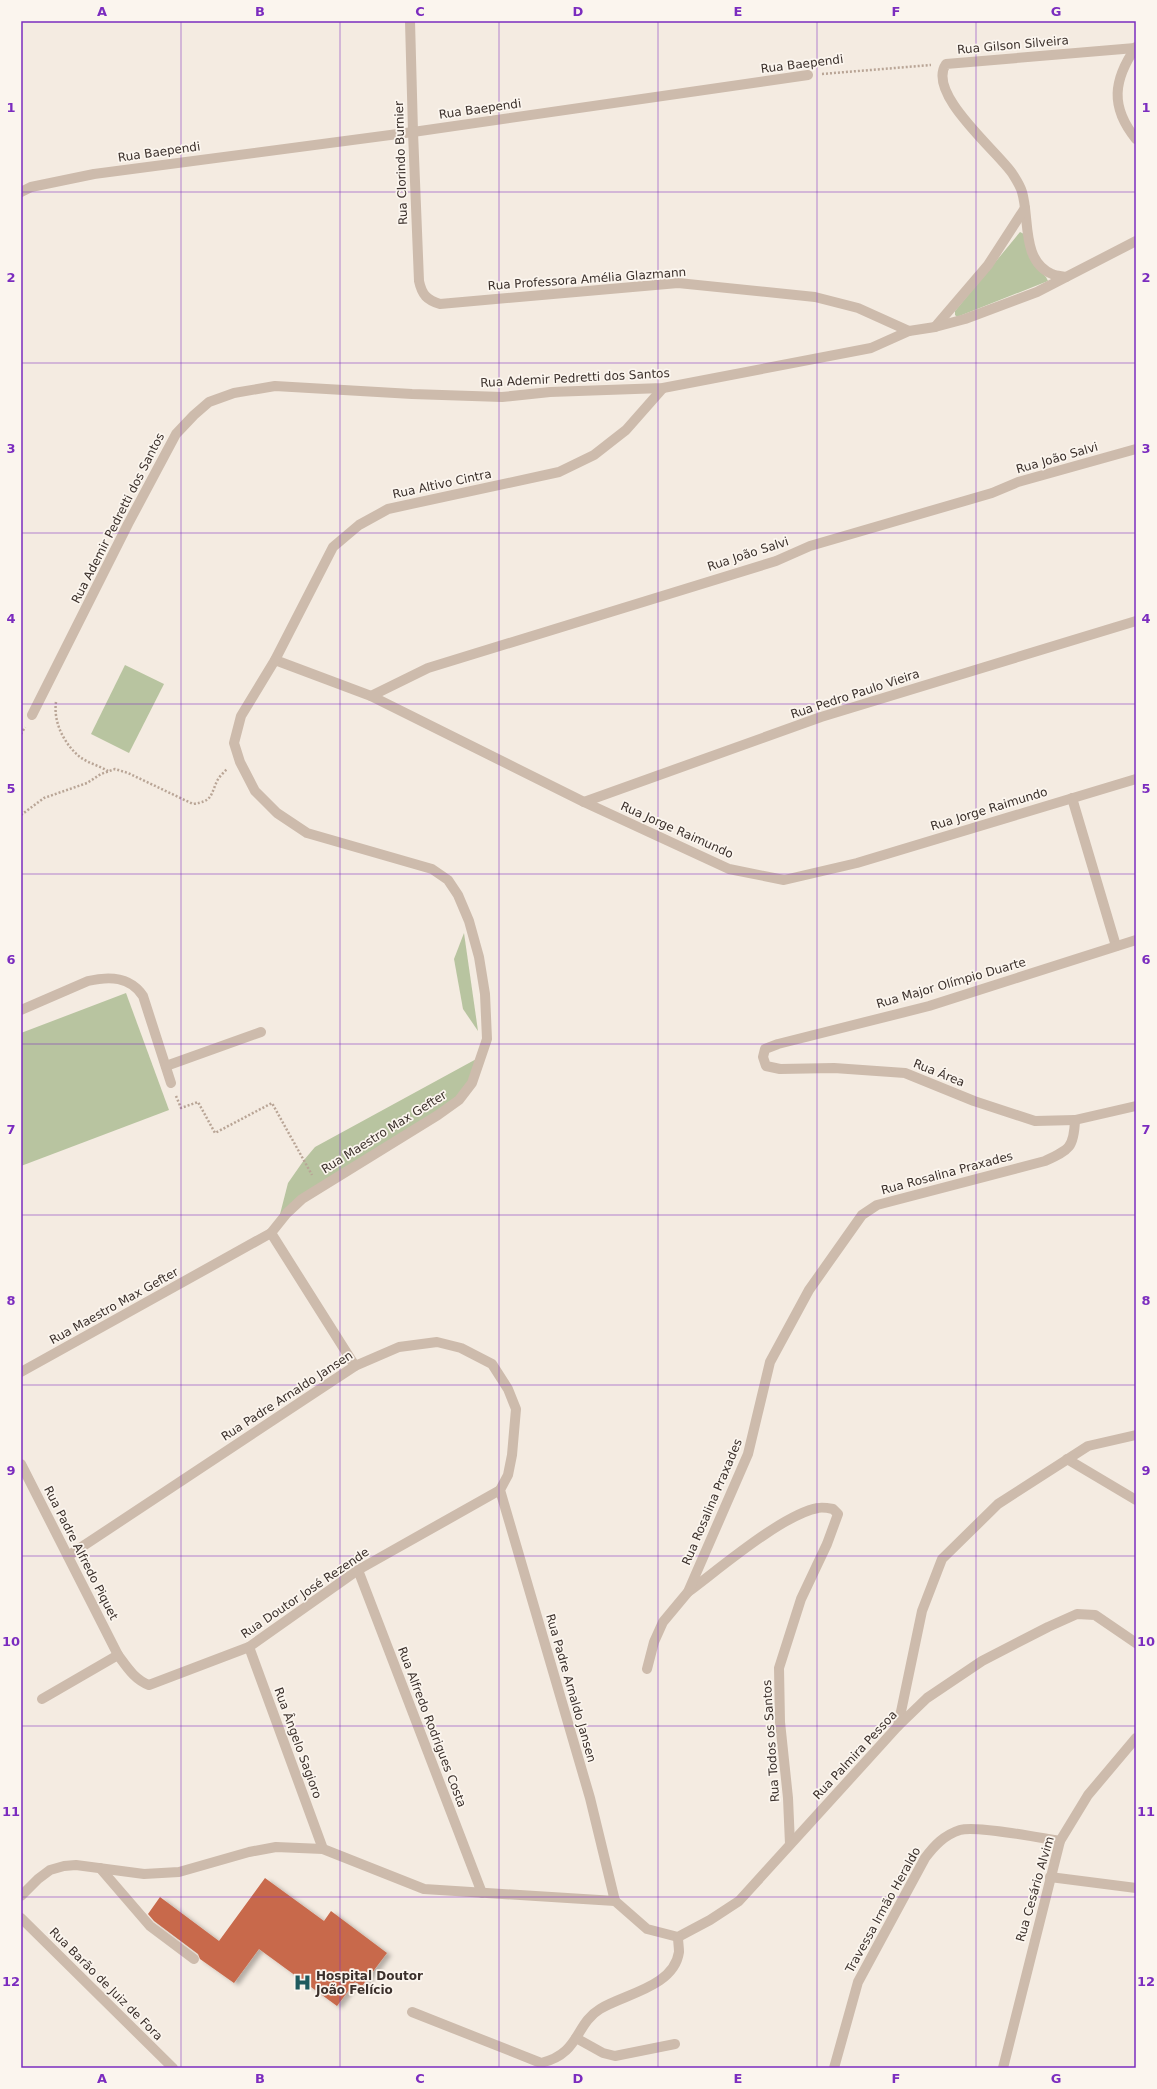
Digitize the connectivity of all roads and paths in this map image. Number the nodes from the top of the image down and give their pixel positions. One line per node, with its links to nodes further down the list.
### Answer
1 (410, 21): 5 (street, Rua Clorindo Burnier)
2 (1136, 47): 3 (street, Rua Gilson Silveira); 6 (street)
3 (946, 64): 4 (path, Rua Baependi); 8 (street, Rua Gilson Silveira)
4 (808, 75): 5 (street, Rua Baependi)
5 (413, 132): 7 (street, Rua Baependi); 11 (street, Rua Clorindo Burnier)
6 (1136, 139)
7 (21, 192)
8 (1025, 208): 10 (street, Rua Gilson Silveira); 12 (street)
9 (1136, 241): 10 (street, Rua Ademir Pedretti dos Santos)
10 (1066, 277): 12 (street, Rua Ademir Pedretti dos Santos)
11 (429, 300): 13 (street, Rua Professora Amélia Glazmann)
12 (935, 327): 13 (street, Rua Ademir Pedretti dos Santos)
13 (909, 331): 14 (street, Rua Ademir Pedretti dos Santos)
14 (663, 388): 17 (street, Rua Altivo Cintra); 20 (street, Rua Ademir Pedretti dos Santos)
15 (1136, 449): 18 (street, Rua João Salvi)
16 (1136, 621): 25 (street, Rua Pedro Paulo Vieira)
17 (275, 660): 18 (street, Rua Jorge Raimundo); 21 (street, Rua Maestro Max Gefter)
18 (371, 696): 25 (street, Rua Jorge Raimundo)
19 (56, 700): 22 (path)
20 (32, 715)
21 (240, 762): 22 (path); 36 (street, Rua Maestro Max Gefter)
22 (108, 770): 26 (path)
23 (1136, 779): 24 (street, Rua Jorge Raimundo)
24 (1072, 798): 25 (street, Rua Jorge Raimundo); 28 (street)
25 (584, 802)
26 (21, 815)
27 (1136, 940): 28 (street, Rua Major Olímpio Duarte)
28 (1116, 946): 32 (street, Rua Major Olímpio Duarte)
29 (21, 1010): 31 (street)
30 (261, 1032): 31 (street)
31 (166, 1066): 33 (street)
32 (766, 1066): 35 (street, Rua Área)
33 (171, 1083): 36 (path)
34 (1136, 1106): 35 (street)
35 (1075, 1120): 47 (street, Rua Rosalina Praxades)
36 (320, 1188): 37 (street, Rua Maestro Max Gefter)
37 (272, 1233): 38 (street); 39 (street, Rua Maestro Max Gefter)
38 (355, 1366): 43 (street, Rua Padre Arnaldo Jansen); 45 (street, Rua Padre Arnaldo Jansen)
39 (21, 1372)
40 (1136, 1435): 41 (street)
41 (1067, 1459): 44 (street); 53 (street)
42 (21, 1464): 45 (street, Rua Padre Alfredo Piquet)
43 (500, 1490): 46 (street, Rua Doutor José Rezende); 63 (street, Rua Padre Arnaldo Jansen)
44 (1136, 1500)
45 (68, 1556): 50 (street, Rua Padre Alfredo Piquet)
46 (358, 1570): 49 (street, Rua Doutor José Rezende); 61 (street, Rua Alfredo Rodrigues Costa)
47 (688, 1592): 51 (street, Rua Rosalina Praxades); 56 (street, Rua Todos os Santos)
48 (1136, 1643): 53 (street, Rua Palmira Pessoa)
49 (249, 1647): 50 (street, Rua Doutor José Rezende); 57 (street, Rua Ângelo Sagioro)
50 (118, 1655): 52 (street)
51 (647, 1669)
52 (42, 1699)
53 (898, 1726): 56 (street, Rua Palmira Pessoa)
54 (1136, 1738): 55 (street, Rua Cesário Alvim)
55 (1060, 1841): 59 (street, Rua Cesário Alvim); 71 (street, Travessa Irmão Heraldo)
56 (790, 1844): 65 (street, Rua Palmira Pessoa)
57 (323, 1849): 58 (street); 61 (street)
58 (100, 1868): 62 (street); 66 (street)
59 (1050, 1877): 60 (street); 72 (street, Rua Cesário Alvim)
60 (1136, 1888)
61 (482, 1893): 63 (street)
62 (21, 1896)
63 (615, 1901): 65 (street)
64 (21, 1918): 70 (street, Rua Barão de Juiz de Fora)
65 (678, 1937): 68 (street)
66 (194, 1959)
67 (412, 2012): 68 (street)
68 (576, 2038): 69 (street)
69 (675, 2044)
70 (172, 2068)
71 (834, 2068)
72 (1003, 2068)

